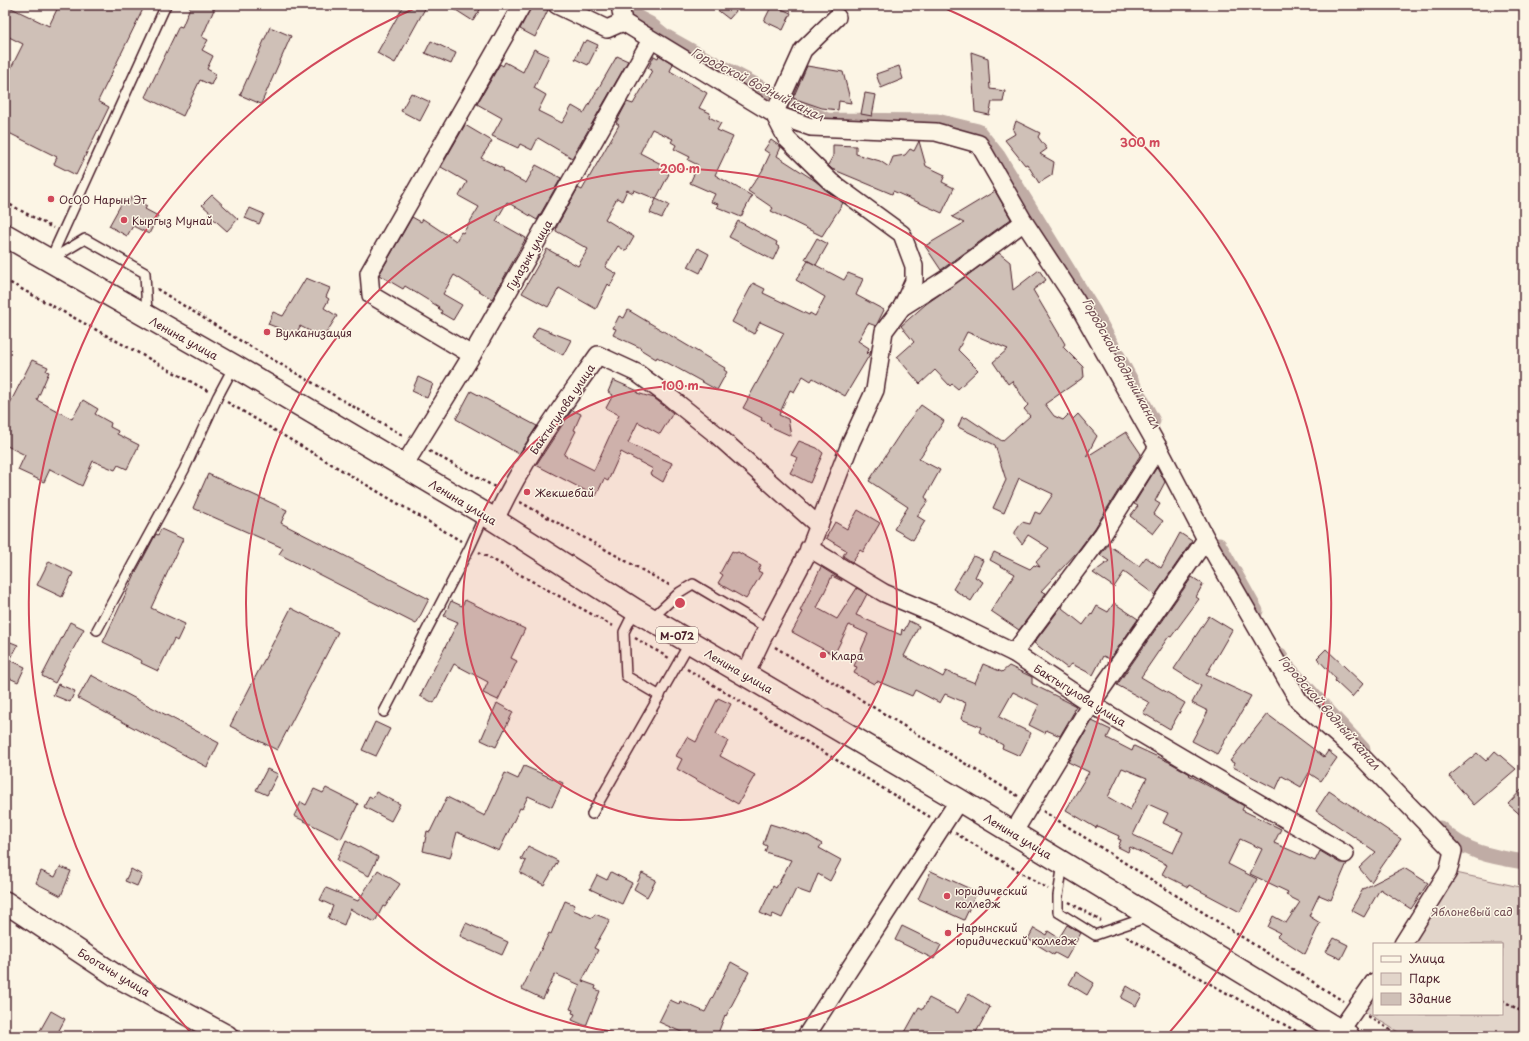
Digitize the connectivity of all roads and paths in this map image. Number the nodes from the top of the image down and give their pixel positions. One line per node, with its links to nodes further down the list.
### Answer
1 (166, 5): 11 (lane)
2 (522, 5): 18 (street)
3 (557, 5): 6 (street)
4 (620, 5): 6 (street)
5 (837, 17): 8 (street)
6 (623, 22): 7 (street)
7 (651, 40): 8 (street); 18 (street, Гулазык улица)
8 (774, 114): 10 (street); 16 (street)
9 (5, 202): 11 (path)
10 (1024, 222): 16 (street); 22 (street)
11 (62, 233): 13 (lane)
12 (5, 235): 13 (main road, Ленина улица / М-072)
13 (50, 260): 15 (lane); 17 (main road, Ленина улица / М-072)
14 (5, 280): 20 (path)
15 (145, 282): 17 (lane); 21 (path)
16 (902, 307): 26 (street)
17 (147, 317): 19 (main road, Ленина улица / М-072)
18 (472, 355): 21 (street, Гулазык улица)
19 (234, 366): 20 (lane); 23 (main road, Ленина улица / М-072)
20 (218, 396): 28 (path); 32 (lane)
21 (416, 444): 23 (street, Гулазык улица); 24 (path)
22 (1158, 447): 27 (street); 36 (street)
23 (403, 467): 25 (main road, Ленина улица / М-072)
24 (507, 494): 25 (street, Бактыгулова улица); 26 (street, Бактыгулова улица); 30 (path)
25 (490, 517): 28 (lane); 31 (main road, Ленина улица / М-072)
26 (819, 526): 29 (street)
27 (1206, 539): 40 (street); 53 (street)
28 (470, 547): 33 (path); 41 (lane)
29 (809, 548): 34 (street); 36 (street, Бактыгулова улица)
30 (680, 592): 31 (lane); 34 (lane)
31 (643, 615): 33 (lane); 35 (main road, Ленина улица / М-072)
32 (97, 630)
33 (624, 632): 37 (path); 39 (lane)
34 (764, 633): 38 (street); 43 (path)
35 (690, 642): 37 (lane); 38 (main road, Ленина улица / М-072)
36 (1014, 653): 40 (street, Бактыгулова улица)
37 (678, 663): 39 (lane); 45 (path)
38 (744, 675): 42 (main road, Ленина улица / М-072)
39 (660, 696): 44 (lane)
40 (1091, 704): 43 (street); 47 (street, Бактыгулова улица)
41 (384, 712)
42 (959, 800): 45 (street); 46 (main road, Ленина улица / М-072)
43 (1030, 803): 46 (street); 56 (path)
44 (592, 814)
45 (941, 825): 49 (path); 60 (street)
46 (1013, 833): 48 (main road, Ленина улица / М-072)
47 (1345, 854)
48 (1063, 863): 49 (lane); 51 (main road, Ленина улица / М-072)
49 (1058, 896): 52 (path); 52 (lane)
50 (5, 902): 59 (street, Боогачы улица)
51 (1151, 916): 52 (lane); 58 (main road, Ленина улица / М-072)
52 (1114, 928): 61 (path)
53 (1404, 943)
54 (1373, 983): 56 (street)
55 (1503, 1001): 57 (path)
56 (1354, 1008): 58 (street); 62 (path)
57 (1524, 1013)
58 (1344, 1034)
59 (227, 1036)
60 (806, 1036)
61 (1305, 1036)
62 (1400, 1036)

